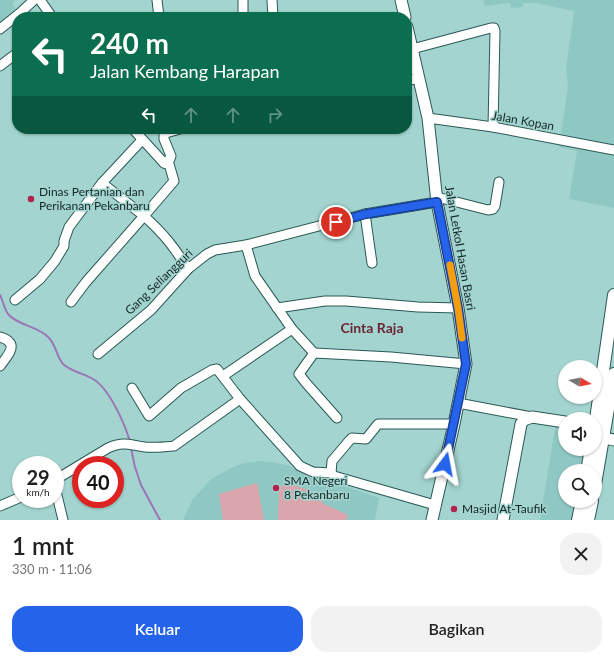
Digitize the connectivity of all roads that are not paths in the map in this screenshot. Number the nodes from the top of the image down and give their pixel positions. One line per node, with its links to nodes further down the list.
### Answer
1 (34, 0): 7 (street)
2 (40, 0): 8 (street)
3 (157, 0): 9 (street)
4 (243, 0): 10 (street)
5 (272, 0): 11 (street)
6 (401, 0): 12 (street)
7 (24, 12)
8 (48, 12)
9 (158, 12)
10 (243, 12)
11 (273, 12)
12 (404, 12)
13 (12, 21): 14 (street)
14 (0, 29)
15 (412, 49): 18 (street, Jalan Letkol Hasan Basri); 21 (street)
16 (12, 57): 17 (street)
17 (0, 66)
18 (419, 78): 19 (street); 20 (street, Jalan Letkol Hasan Basri)
19 (412, 80)
20 (428, 118): 21 (street, Jalan Kopan); 29 (street, Jalan Letkol Hasan Basri)
21 (493, 128): 25 (street, Jalan Kopan)
22 (137, 134): 24 (street)
23 (165, 134): 26 (street)
24 (142, 140): 26 (street); 28 (street)
25 (614, 150)
26 (164, 163): 31 (street)
27 (499, 182): 29 (street)
28 (102, 183): 31 (street); 36 (street)
29 (437, 199): 30 (street, Gang Seliangguri); 39 (street, Jalan Letkol Hasan Basri)
30 (366, 214): 32 (street, Gang Seliangguri); 33 (street)
31 (144, 216): 34 (street); 37 (street)
32 (246, 245): 34 (street, Gang Seliangguri); 38 (street)
33 (372, 263)
34 (188, 269): 43 (street, Gang Seliangguri)
35 (614, 295): 55 (main road)
36 (15, 300)
37 (71, 302)
38 (277, 308): 39 (street); 40 (street)
39 (458, 308): 44 (street, Jalan Letkol Hasan Basri)
40 (292, 329): 42 (street); 47 (street)
41 (0, 337): 45 (street)
42 (314, 353): 44 (street); 52 (street)
43 (98, 354)
44 (466, 364): 50 (street, Jalan Letkol Hasan Basri)
45 (0, 366)
46 (614, 374): 55 (main road)
47 (223, 376): 48 (street); 49 (street)
48 (132, 388)
49 (240, 399): 57 (street); 58 (street)
50 (458, 403): 51 (street); 54 (street, Jalan Letkol Hasan Basri)
51 (532, 417): 53 (street); 65 (street)
52 (337, 418)
53 (558, 421)
54 (454, 424): 57 (street); 61 (street, Jalan Letkol Hasan Basri)
55 (603, 432): 56 (main road)
56 (598, 464)
57 (331, 473): 61 (street)
58 (64, 475)
59 (12, 500): 60 (street)
60 (2, 503)
61 (436, 505): 64 (street, Jalan Letkol Hasan Basri)
62 (60, 508): 63 (street)
63 (63, 520)
64 (432, 520)
65 (503, 520)

